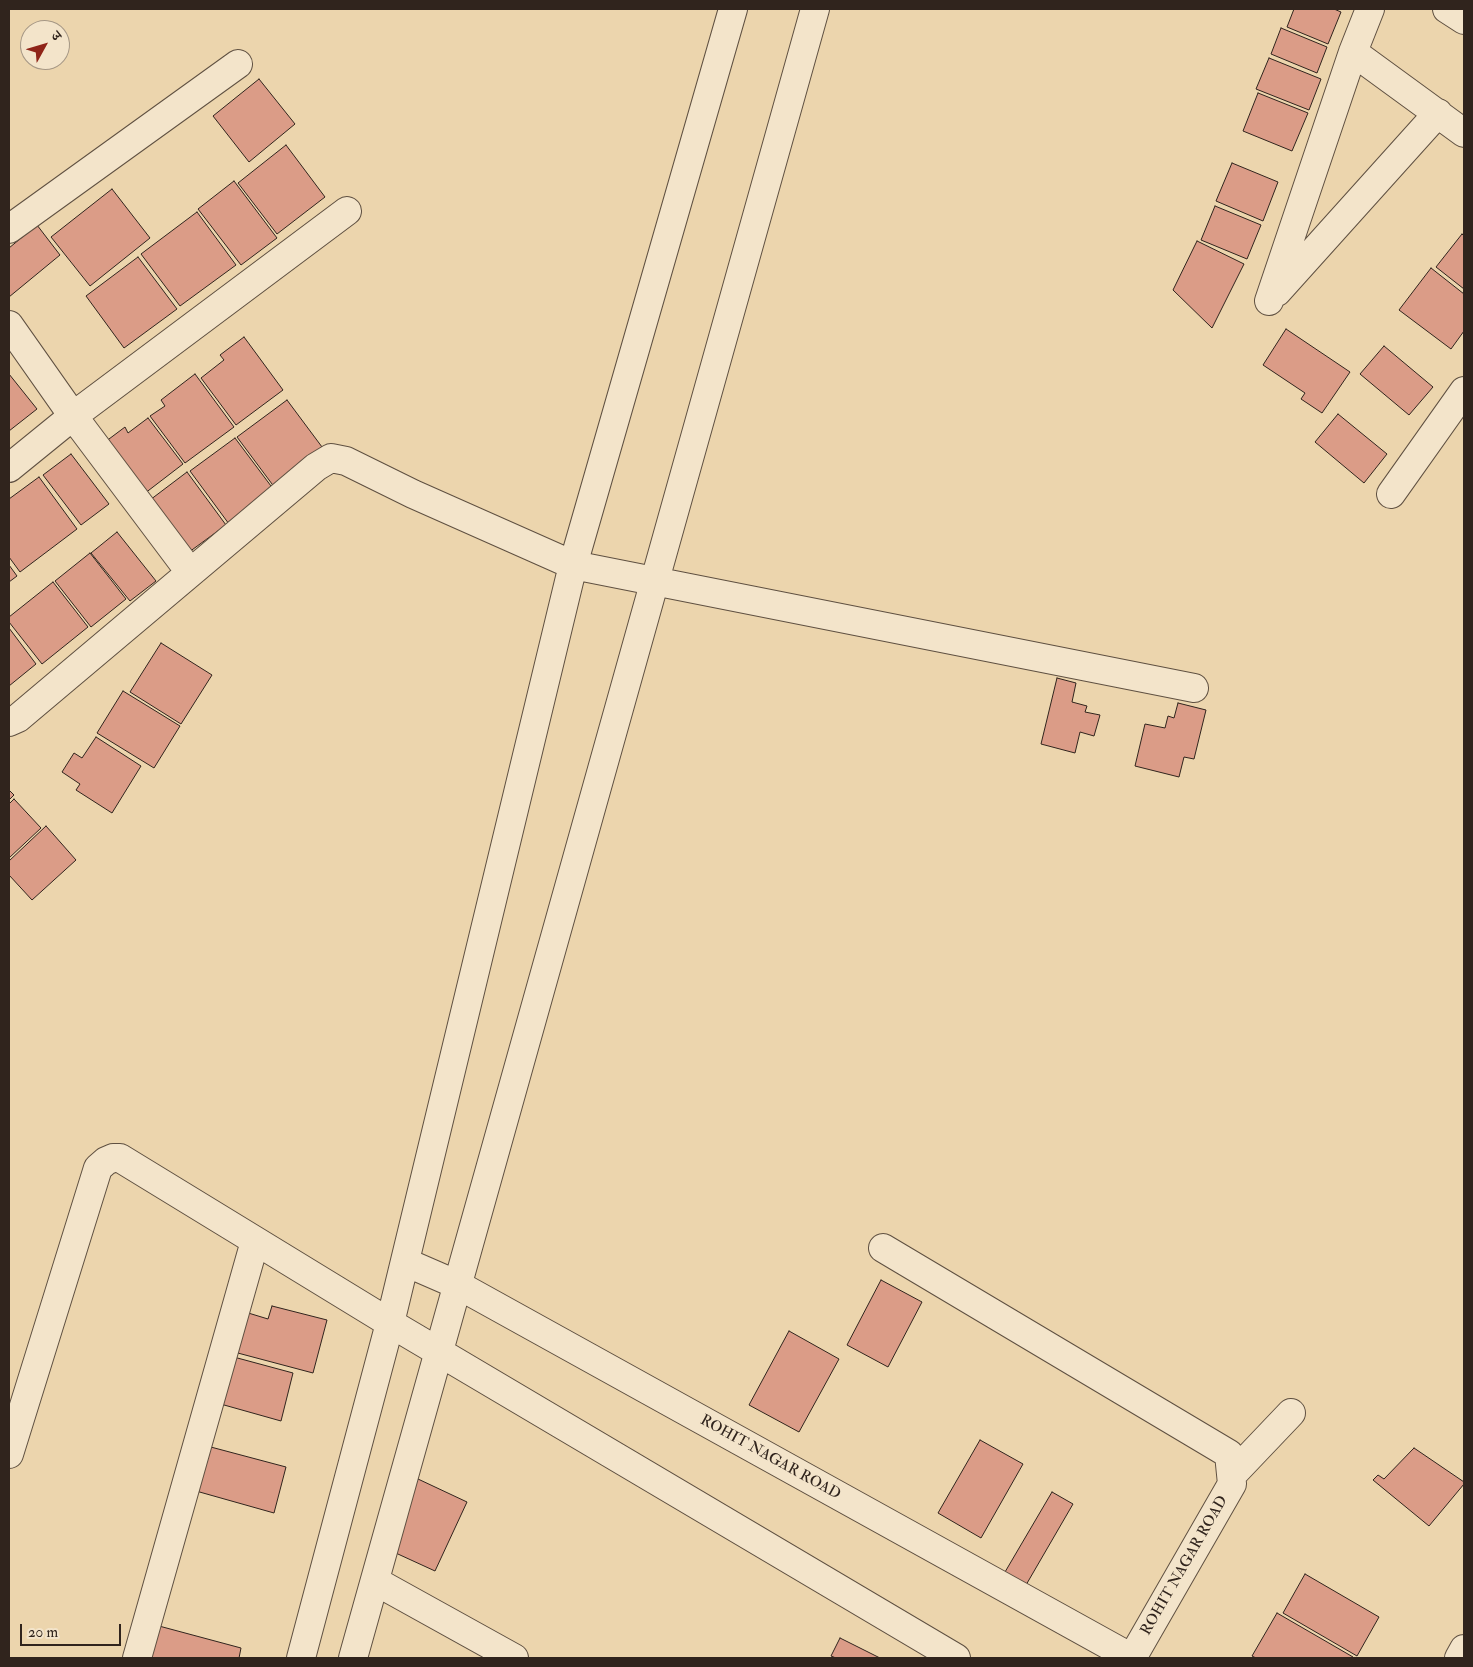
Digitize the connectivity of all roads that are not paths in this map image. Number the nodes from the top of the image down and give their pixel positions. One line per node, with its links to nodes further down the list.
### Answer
1 (732, 9): 17 (street)
2 (815, 9): 19 (street)
3 (1370, 9): 6 (street)
4 (1448, 9): 5 (street)
5 (1464, 20)
6 (1353, 52): 8 (street); 8 (street)
7 (238, 64): 11 (street)
8 (1438, 113): 9 (street)
9 (1464, 134)
10 (347, 211): 14 (street)
11 (9, 229)
12 (9, 325): 14 (street)
13 (1463, 396): 16 (street)
14 (73, 416): 15 (street); 18 (street)
15 (9, 468)
16 (1391, 494)
17 (573, 565): 18 (street); 19 (street); 24 (street)
18 (190, 572): 21 (street)
19 (655, 582): 20 (street); 25 (street)
20 (1194, 688)
21 (9, 722)
22 (255, 1240): 26 (street); 29 (street); 33 (street)
23 (883, 1248): 30 (street)
24 (405, 1262): 25 (street, ROHIT NAGAR ROAD); 26 (street)
25 (458, 1285): 27 (street); 30 (street, ROHIT NAGAR ROAD)
26 (390, 1323): 27 (street); 34 (street)
27 (440, 1351): 31 (street); 37 (street)
28 (1291, 1412): 30 (street)
29 (9, 1454)
30 (1232, 1475)
31 (375, 1580): 35 (street); 36 (street)
32 (1464, 1649): 38 (street)
33 (137, 1658)
34 (301, 1658)
35 (354, 1658)
36 (514, 1658)
37 (956, 1658)
38 (1458, 1658)

